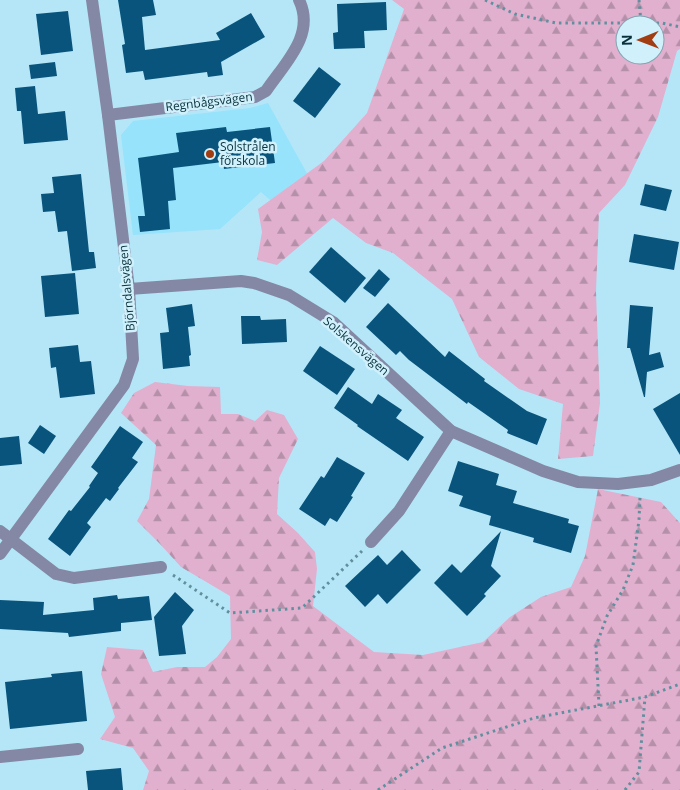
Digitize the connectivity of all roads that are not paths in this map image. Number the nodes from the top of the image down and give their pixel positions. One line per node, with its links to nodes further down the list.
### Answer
1 (92, 0): 3 (street, Björndalsvägen)
2 (299, 0): 3 (street, Regnbågsvägen)
3 (108, 115): 4 (street, Björndalsvägen)
4 (129, 289): 5 (street, Solskensvägen); 8 (street, Björndalsvägen)
5 (450, 431): 6 (street, Solskensvägen); 9 (street)
6 (680, 470)
7 (0, 531): 8 (street)
8 (11, 538): 10 (street, Björndalsvägen); 11 (street)
9 (371, 542)
10 (0, 554)
11 (161, 567)
12 (78, 749): 13 (street)
13 (0, 757)

